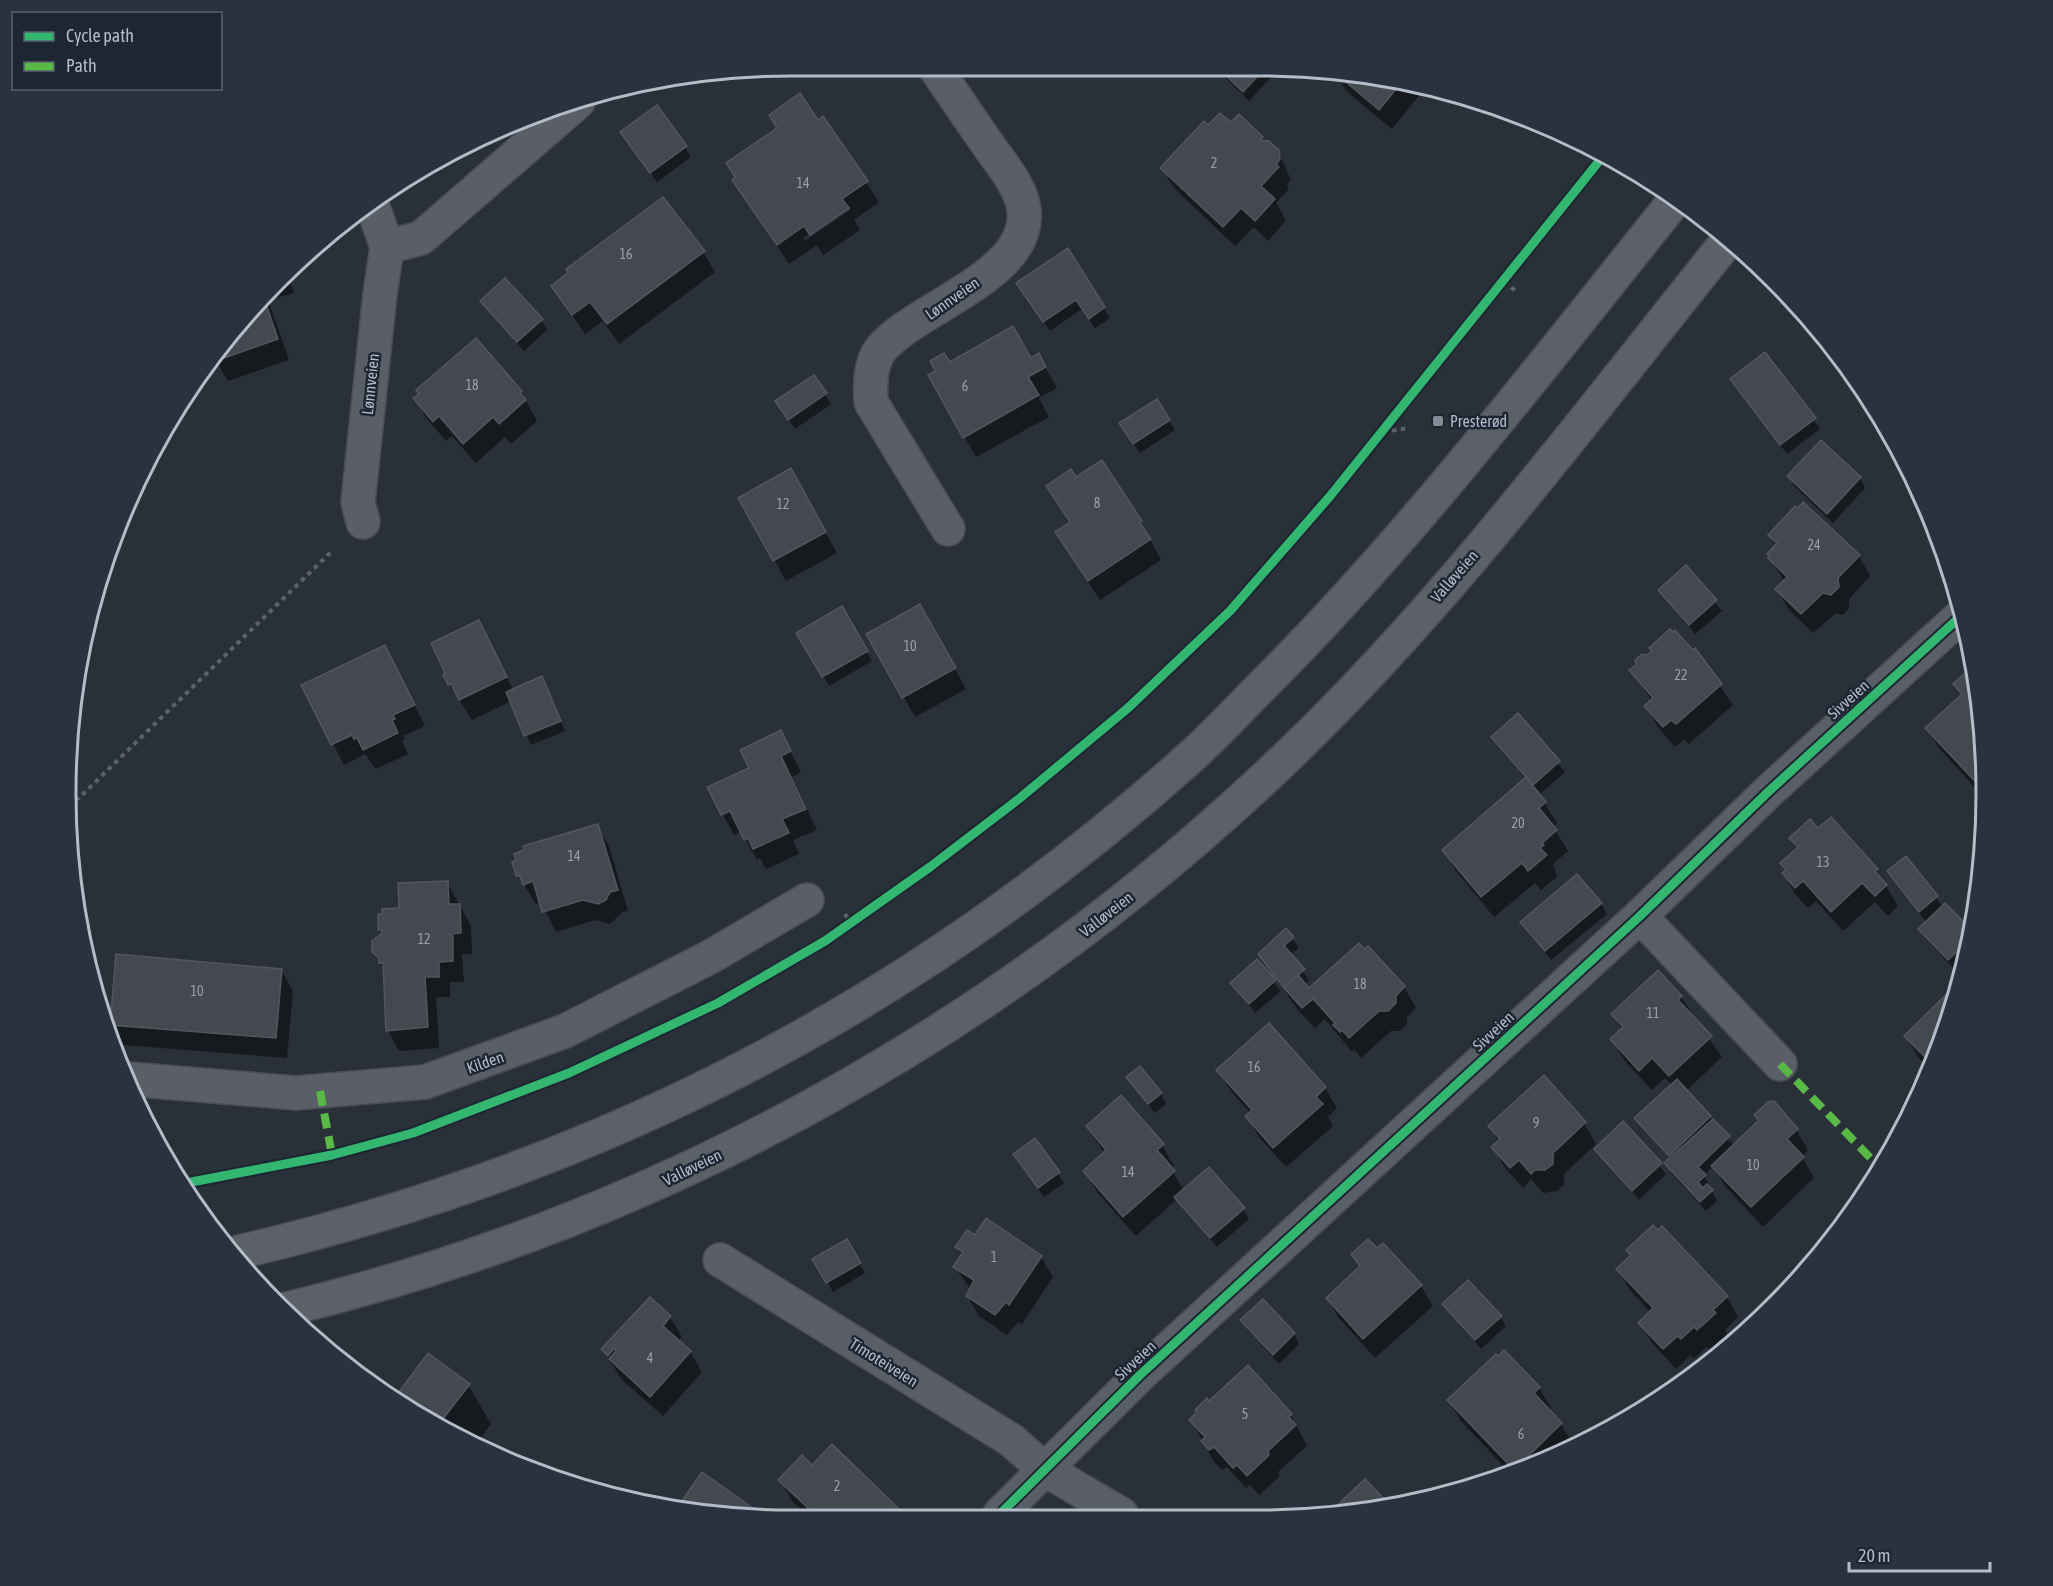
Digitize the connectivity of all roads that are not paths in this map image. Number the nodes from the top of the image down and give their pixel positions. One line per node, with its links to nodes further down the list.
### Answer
1 (941, 76): 8 (street, Lønnveien)
2 (564, 115): 5 (street)
3 (1670, 206): 14 (main road)
4 (375, 212): 5 (street, Lønnveien)
5 (387, 247): 7 (street, Lønnveien)
6 (1723, 247): 16 (main road, Valløveien)
7 (363, 522)
8 (948, 529)
9 (1955, 621): 11 (street, Sivveien)
10 (807, 900): 13 (street, Kilden)
11 (1640, 916): 12 (street); 17 (street, Sivveien)
12 (1780, 1064)
13 (137, 1080)
14 (243, 1251)
15 (720, 1260): 17 (street, Timoteiveien)
16 (294, 1307)
17 (1044, 1469): 18 (street, Sivveien); 19 (street, Timoteiveien)
18 (1004, 1510)
19 (1114, 1510)

